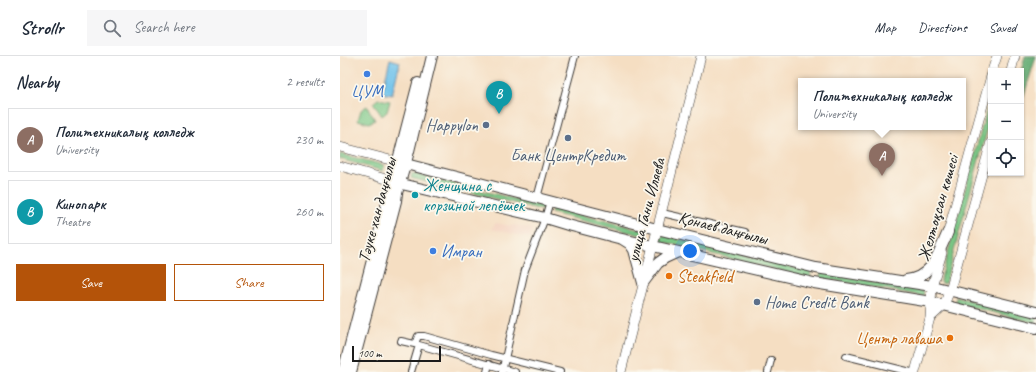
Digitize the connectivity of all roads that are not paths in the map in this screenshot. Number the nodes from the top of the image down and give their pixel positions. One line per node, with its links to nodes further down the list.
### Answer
1 (425, 56): 12 (main road, Тәуке хан даңғылы)
2 (432, 56): 12 (main road, Тәуке хан даңғылы)
3 (575, 56): 16 (street)
4 (701, 56): 19 (main road, улица Гани Иляева)
5 (997, 56): 7 (main road)
6 (1015, 56): 8 (main road)
7 (993, 68)
8 (1012, 68)
9 (988, 87): 23 (main road, Желтоқсан көшесі)
10 (340, 146): 12 (main road, Қонаев даңғылы)
11 (988, 153): 32 (main road, Желтоқсан көшесі)
12 (401, 163): 14 (main road, Тәуке хан даңғылы); 16 (main road, Қонаев даңғылы)
13 (340, 166): 14 (main road)
14 (396, 182): 15 (main road); 17 (main road, Тәуке хан даңғылы); 45 (main road, Тәуке хан даңғылы)
15 (419, 188): 17 (main road); 20 (main road, Қонаев даңғылы)
16 (537, 198): 18 (main road, Қонаев даңғылы)
17 (396, 201): 46 (main road, Тәуке хан даңғылы)
18 (550, 201): 20 (street); 21 (main road, Қонаев даңғылы)
19 (662, 213): 21 (main road, улица Гани Иляева); 22 (street)
20 (545, 218): 24 (main road, Қонаев даңғылы); 41 (street)
21 (657, 229): 25 (main road, улица Гани Иляева); 27 (main road, Қонаев даңғылы)
22 (745, 232)
23 (948, 232): 28 (main road); 31 (main road, Желтоқсан көшесі)
24 (622, 239): 25 (main road, Қонаев даңғылы); 29 (main road)
25 (653, 246): 26 (main road, Қонаев даңғылы); 29 (main road, улица Гани Иляева)
26 (678, 252): 29 (main road); 30 (main road, Қонаев даңғылы)
27 (816, 268): 28 (main road, Қонаев даңғылы); 30 (main road)
28 (898, 281): 31 (main road, Қонаев даңғылы)
29 (643, 283): 51 (main road, улица Гани Иляева)
30 (814, 284): 33 (main road, Қонаев даңғылы)
31 (932, 286): 32 (main road, Қонаев даңғылы); 33 (main road, Желтоқсан көшесі)
32 (950, 290): 34 (main road, Желтоқсан көшесі); 35 (main road, Қонаев даңғылы)
33 (931, 302): 34 (main road, Қонаев даңғылы); 36 (main road, Желтоқсан көшесі)
34 (944, 305): 36 (main road); 37 (main road, Қонаев даңғылы)
35 (1036, 312)
36 (930, 318): 54 (main road)
37 (1036, 328)
38 (401, 341): 39 (street)
39 (417, 345): 41 (street); 43 (street); 47 (street)
40 (846, 356): 53 (street)
41 (506, 358): 44 (street); 50 (street)
42 (771, 360): 52 (street)
43 (489, 364): 44 (street); 48 (street)
44 (503, 371): 49 (street)
45 (343, 372)
46 (351, 372)
47 (410, 372)
48 (487, 372)
49 (514, 372)
50 (560, 372)
51 (621, 372)
52 (768, 372)
53 (911, 372)
54 (915, 372)

